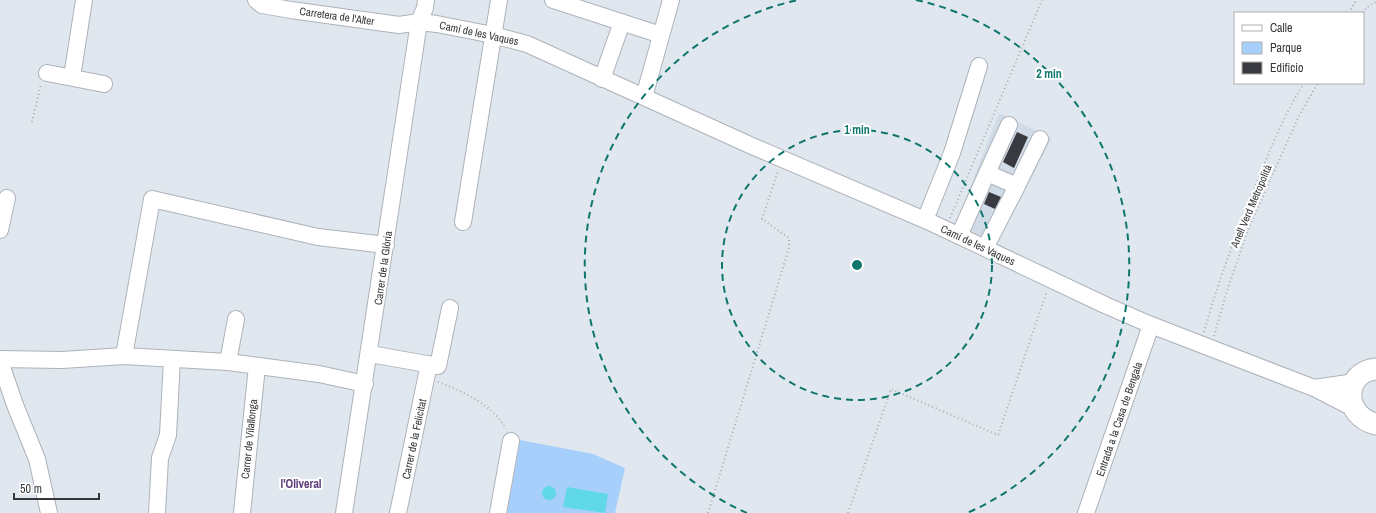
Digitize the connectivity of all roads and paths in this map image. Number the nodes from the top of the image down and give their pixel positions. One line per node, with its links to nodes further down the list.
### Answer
1 (84, 0): 18 (street)
2 (256, 0): 12 (street, Carretera de l'Alter)
3 (426, 0): 12 (street, Carrer de la Glòria)
4 (499, 0): 14 (street)
5 (553, 0): 13 (street)
6 (671, 0): 15 (street)
7 (1042, 0): 34 (path)
8 (1356, 0): 10 (path)
9 (1376, 2): 11 (path)
10 (1350, 12)
11 (1364, 12)
12 (419, 22): 14 (street, Camí de les Vaques); 35 (street, Carrer de la Glòria)
13 (622, 22): 15 (street); 19 (street)
14 (493, 35): 19 (street, Camí de les Vaques); 32 (street)
15 (661, 36): 23 (street)
16 (979, 66): 31 (street)
17 (47, 73): 18 (street); 24 (path)
18 (72, 77): 20 (street)
19 (602, 79): 23 (street, Camí de les Vaques)
20 (104, 84)
21 (1303, 84): 41 (path)
22 (1317, 84): 41 (path, Anell Verd Metropolità)
23 (644, 97): 27 (street, Camí de les Vaques)
24 (32, 122)
25 (1009, 125): 28 (street)
26 (1040, 139): 29 (street)
27 (782, 160): 31 (street, Camí de les Vaques); 62 (path)
28 (987, 173): 29 (street); 34 (street)
29 (1017, 186): 36 (street)
30 (7, 198): 33 (street)
31 (925, 220): 34 (street, Camí de les Vaques)
32 (463, 222)
33 (0, 230)
34 (952, 233): 36 (street, Camí de les Vaques)
35 (386, 245): 42 (street, Carrer de la Glòria); 43 (street)
36 (985, 248): 37 (street, Camí de les Vaques)
37 (1051, 280): 40 (street, Camí de les Vaques); 63 (path)
38 (450, 308): 49 (street, Carrer de la Felicitat)
39 (236, 319): 46 (street)
40 (1151, 325): 41 (street, Camí de les Vaques); 64 (street, Entrada a la Casa de Bengala)
41 (1206, 343): 52 (street, Camí de les Vaques)
42 (370, 354): 49 (street); 51 (street, Carrer de la Glòria)
43 (124, 356): 44 (street); 45 (street)
44 (172, 359): 46 (street); 57 (street)
45 (0, 360): 56 (street)
46 (228, 362): 47 (street)
47 (257, 366): 51 (street); 58 (street, Carrer de Vilallonga)
48 (1374, 367): 50 (main road)
49 (431, 369): 55 (path); 60 (street, Carrer de la Felicitat)
50 (1354, 382): 52 (street, Camí de les Vaques); 53 (main road)
51 (365, 384): 59 (street, Carrer de la Glòria)
52 (1314, 388): 53 (street, Camí de les Vaques)
53 (1353, 408): 54 (main road)
54 (1376, 424)
55 (510, 441): 61 (street)
56 (49, 513)
57 (156, 513)
58 (242, 513)
59 (344, 513)
60 (398, 513)
61 (498, 513)
62 (708, 513)
63 (848, 513)
64 (1086, 513)

